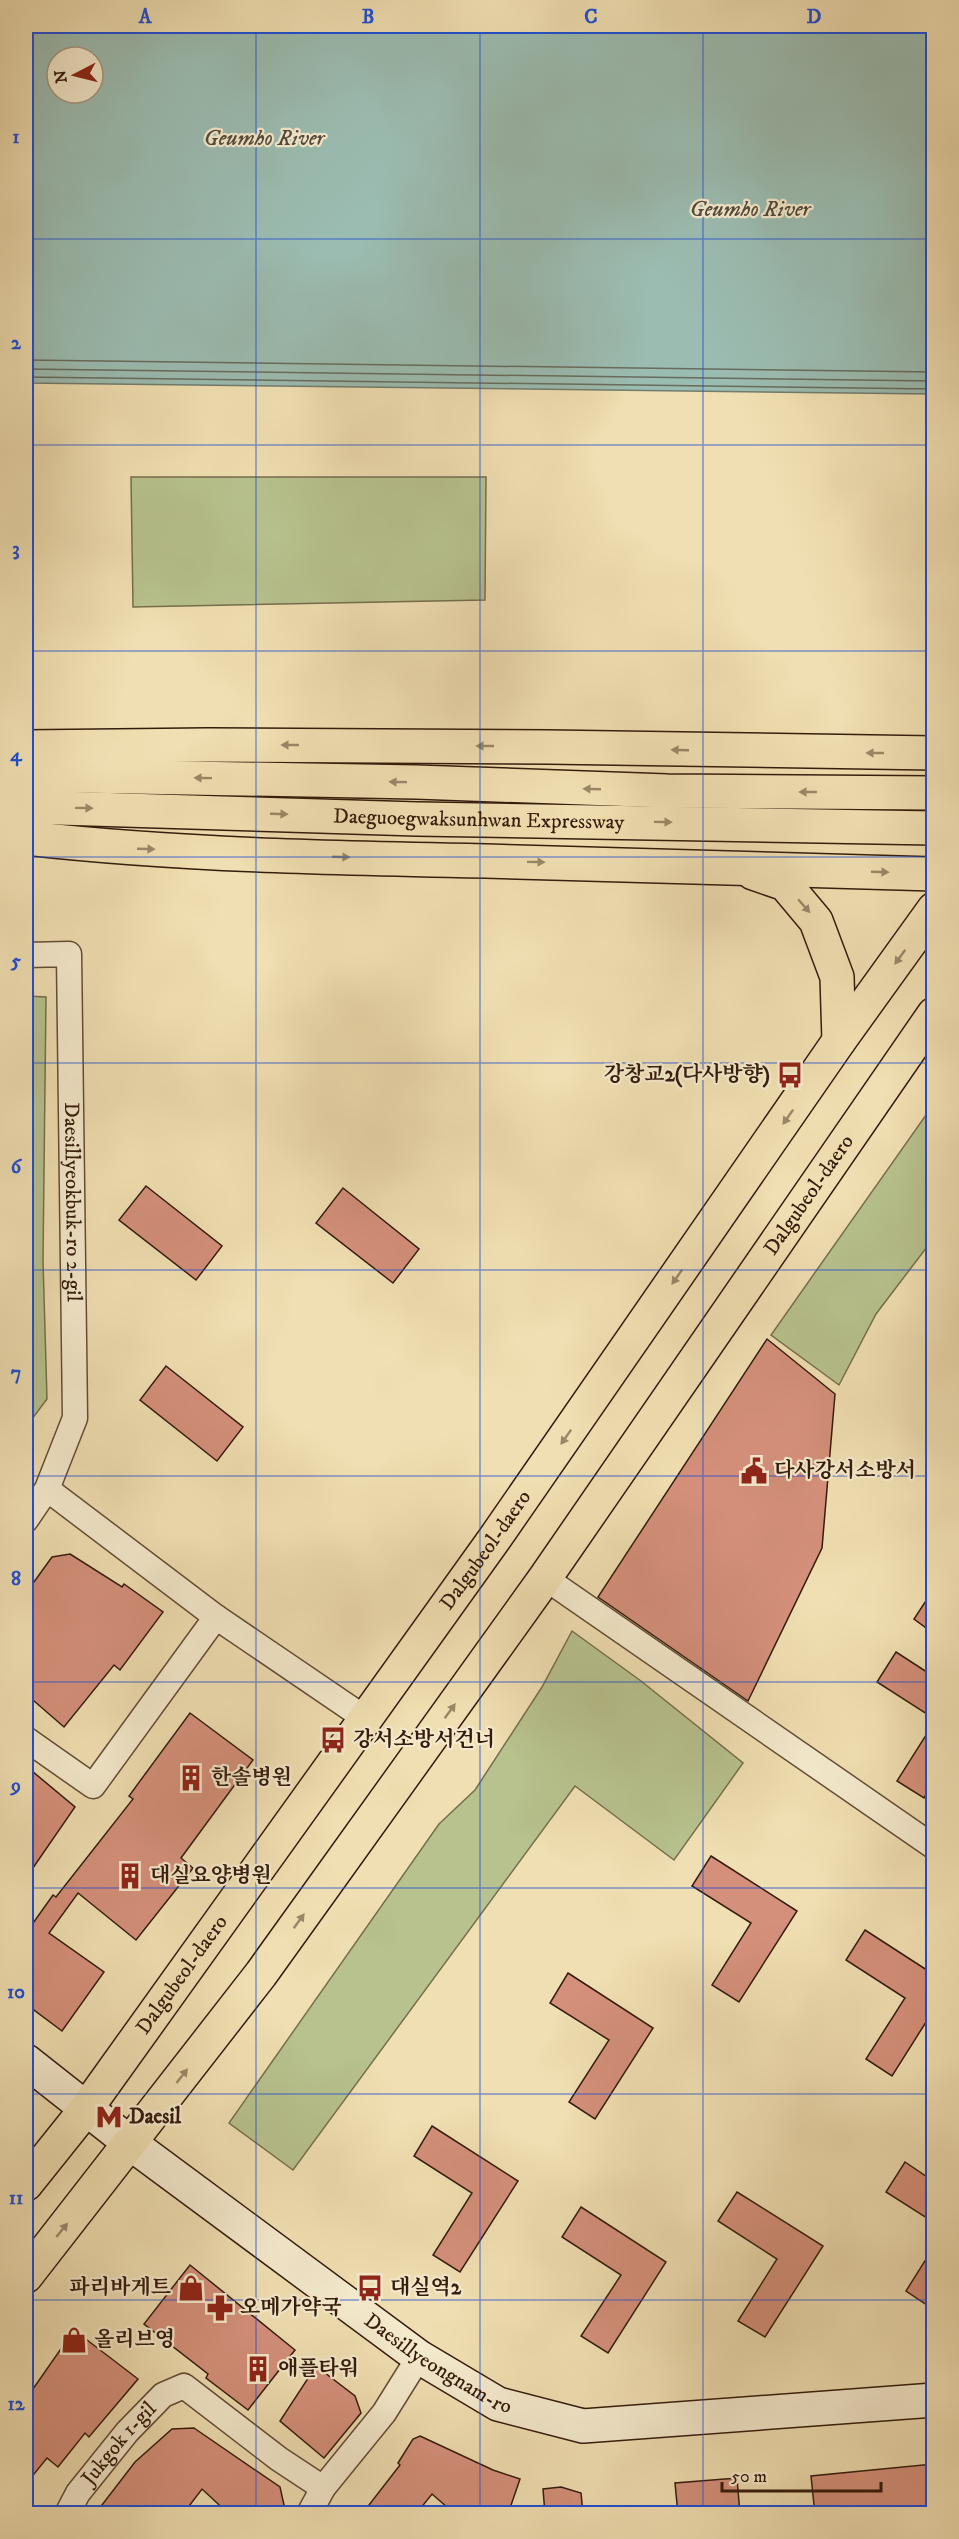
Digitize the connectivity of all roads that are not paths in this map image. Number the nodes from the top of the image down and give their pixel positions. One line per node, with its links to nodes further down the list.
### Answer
1 (26, 747): 2 (main road, one-way to 1)
2 (933, 753)
3 (26, 775): 4 (main road, Daeguoegwaksunhwan Expressway, one-way to 3)
4 (933, 793)
5 (26, 807): 6 (main road, Daeguoegwaksunhwan Expressway, one-way to 6)
6 (933, 828)
7 (26, 838): 8 (main road, one-way to 8)
8 (738, 867): 9 (main road, one-way to 9); 13 (main road, one-way to 13)
9 (933, 874)
10 (933, 909): 13 (main road, Dalgubeol-daero, one-way to 13)
11 (26, 955): 14 (street, Daesillyeokbuk-ro 2-gil)
12 (933, 1014): 16 (main road, Dalgubeol-daero)
13 (839, 1041): 18 (main road, Dalgubeol-daero, one-way to 18)
14 (47, 1489): 15 (street, Daesillyeokbuk-ro 2-gil); 17 (street)
15 (26, 1520)
16 (545, 1578): 20 (street); 23 (main road, Dalgubeol-daero, one-way to 16)
17 (216, 1617): 18 (street); 19 (street)
18 (366, 1719): 22 (main road, Dalgubeol-daero)
19 (26, 1739)
20 (933, 1846)
21 (26, 2061): 22 (street, Daesillyeongnam-ro)
22 (86, 2109): 23 (street, Daesillyeongnam-ro); 24 (main road, Dalgubeol-daero)
23 (130, 2143): 25 (main road, Dalgubeol-daero, one-way to 23); 26 (street, Daesillyeongnam-ro)
24 (26, 2184)
25 (26, 2276)
26 (419, 2357): 27 (street, Daesillyeongnam-ro); 28 (street)
27 (933, 2400)
28 (323, 2488): 29 (street, Jukgok 1-gil); 30 (street)
29 (67, 2514)
30 (309, 2514)

